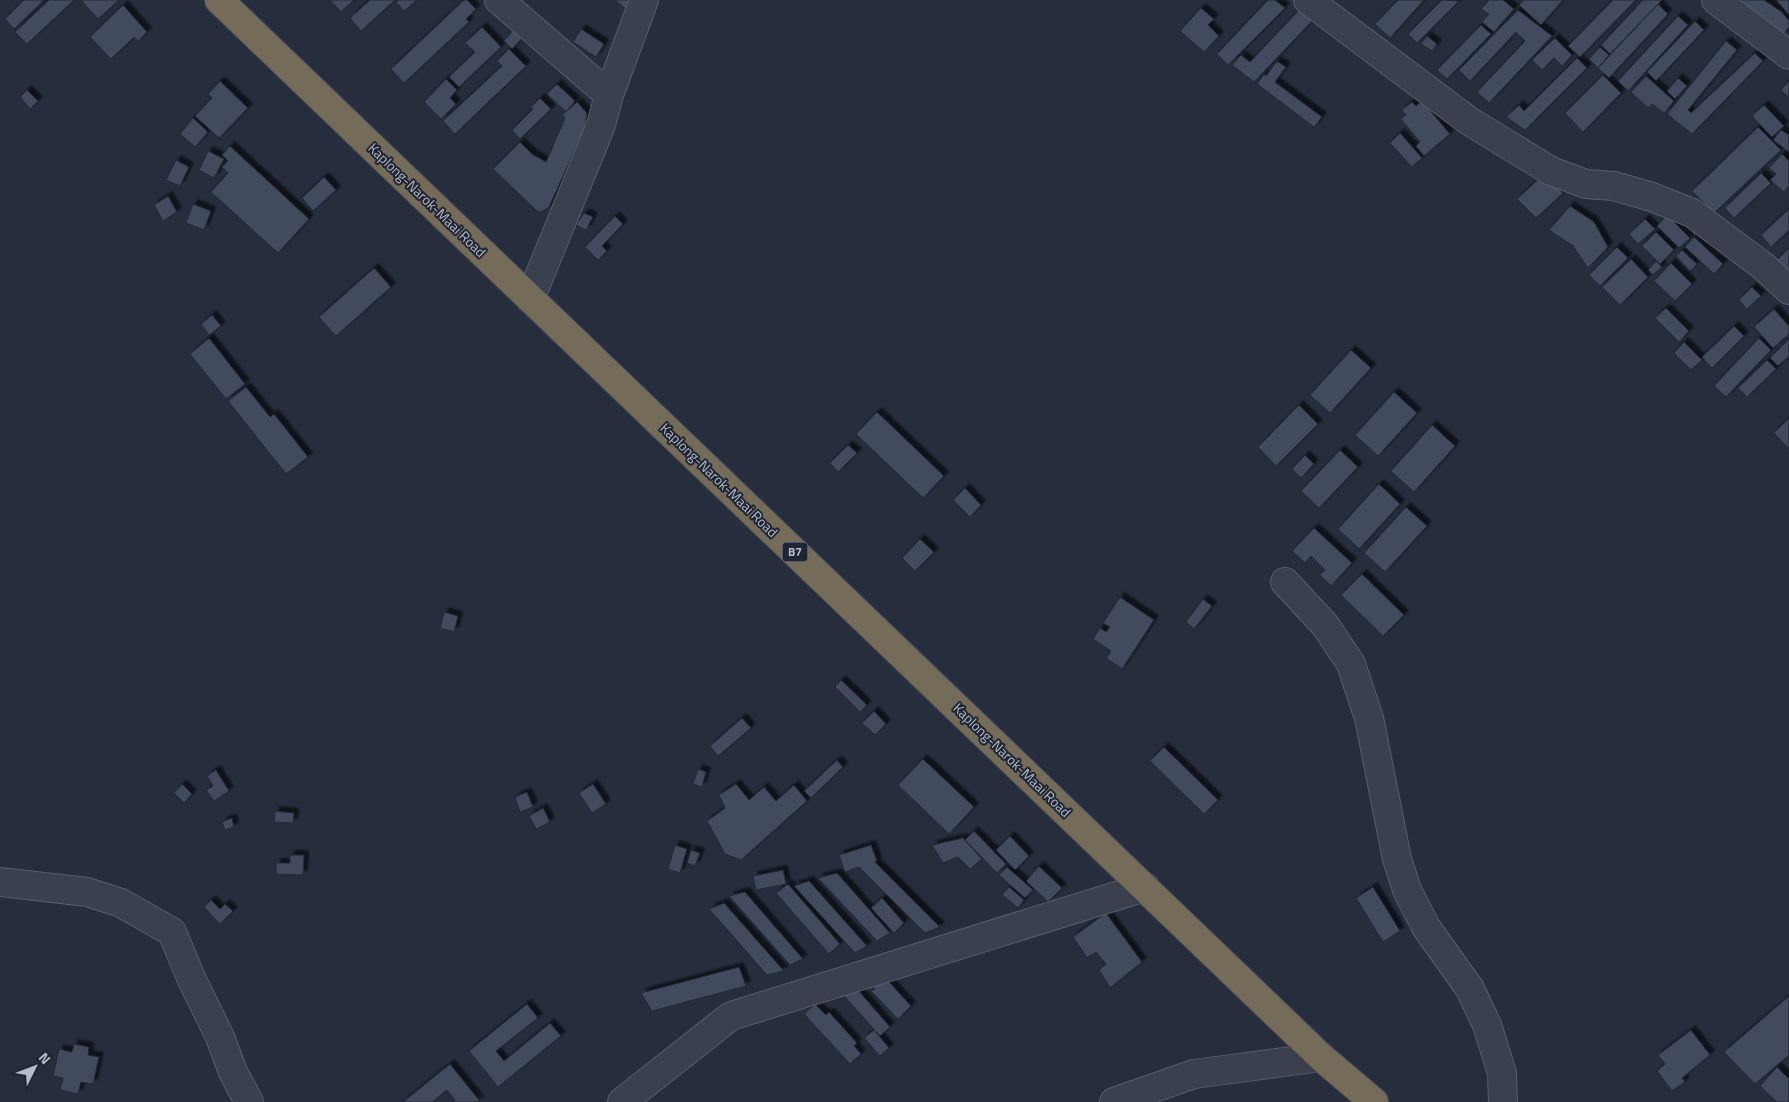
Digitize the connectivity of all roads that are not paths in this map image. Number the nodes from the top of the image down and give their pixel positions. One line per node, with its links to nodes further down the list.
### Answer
1 (219, 0): 9 (highway, Kaplong-Narok-Maai Road / B7)
2 (499, 0): 7 (street)
3 (644, 0): 7 (street)
4 (1308, 0): 8 (street)
5 (1716, 0): 6 (street)
6 (1789, 55)
7 (609, 95): 9 (street)
8 (1789, 290)
9 (530, 299): 12 (highway, Kaplong-Narok-Maai Road / B7)
10 (1285, 582): 18 (street)
11 (0, 882): 14 (street)
12 (1145, 887): 13 (highway, Kaplong-Narok-Maai Road / B7); 15 (street)
13 (1321, 1057): 16 (street); 17 (highway, Kaplong-Narok-Maai Road / B7)
14 (249, 1102)
15 (622, 1102)
16 (1114, 1102)
17 (1374, 1102)
18 (1503, 1102)

